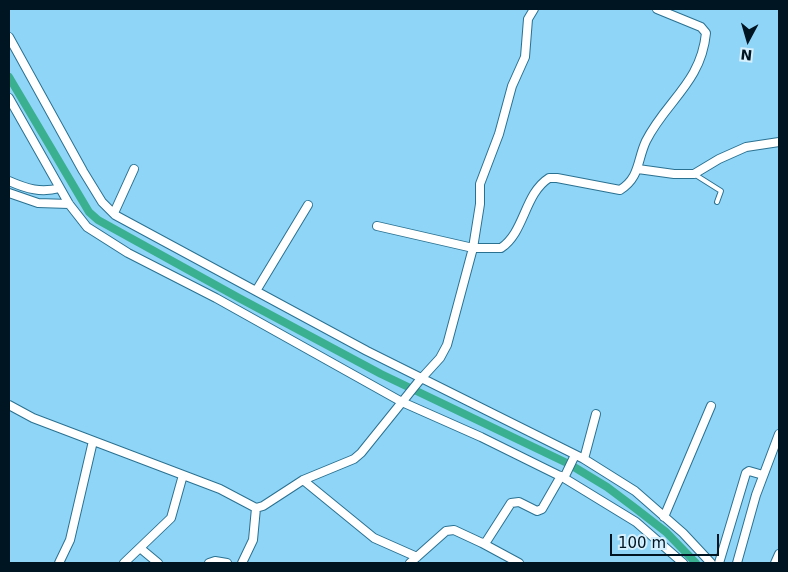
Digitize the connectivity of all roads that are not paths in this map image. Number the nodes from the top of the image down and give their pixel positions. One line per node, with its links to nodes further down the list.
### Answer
1 (534, 9): 17 (street)
2 (657, 9): 7 (street)
3 (9, 37): 15 (street)
4 (9, 98): 10 (street)
5 (779, 142): 8 (street)
6 (134, 168): 15 (street)
7 (638, 169): 8 (street); 17 (street)
8 (694, 174): 12 (lane)
9 (9, 181): 10 (street)
10 (60, 188): 13 (street)
11 (9, 193): 13 (street)
12 (717, 202)
13 (69, 204): 20 (street)
14 (308, 204): 18 (street)
15 (114, 213): 18 (street)
16 (377, 226): 17 (street)
17 (473, 248): 19 (street)
18 (256, 291): 19 (street)
19 (420, 379): 20 (street); 26 (street)
20 (404, 399): 29 (street); 31 (street)
21 (9, 405): 25 (street)
22 (711, 406): 33 (street)
23 (596, 414): 27 (street)
24 (779, 434): 30 (street)
25 (93, 441): 28 (street); 38 (street)
26 (574, 456): 27 (street); 29 (street)
27 (584, 459): 33 (street)
28 (183, 475): 32 (street); 35 (street)
29 (564, 475): 34 (street); 45 (street)
30 (763, 475): 47 (street); 48 (street)
31 (303, 480): 32 (street); 37 (street)
32 (256, 508): 43 (street)
33 (664, 517): 46 (street)
34 (482, 543): 37 (street); 44 (street)
35 (140, 548): 39 (street); 40 (street)
36 (779, 554): 49 (street)
37 (414, 560)
38 (59, 563)
39 (124, 563)
40 (158, 563)
41 (209, 563): 42 (street)
42 (227, 563)
43 (242, 563)
44 (519, 563)
45 (682, 563)
46 (711, 563)
47 (719, 563)
48 (738, 563)
49 (776, 563)

